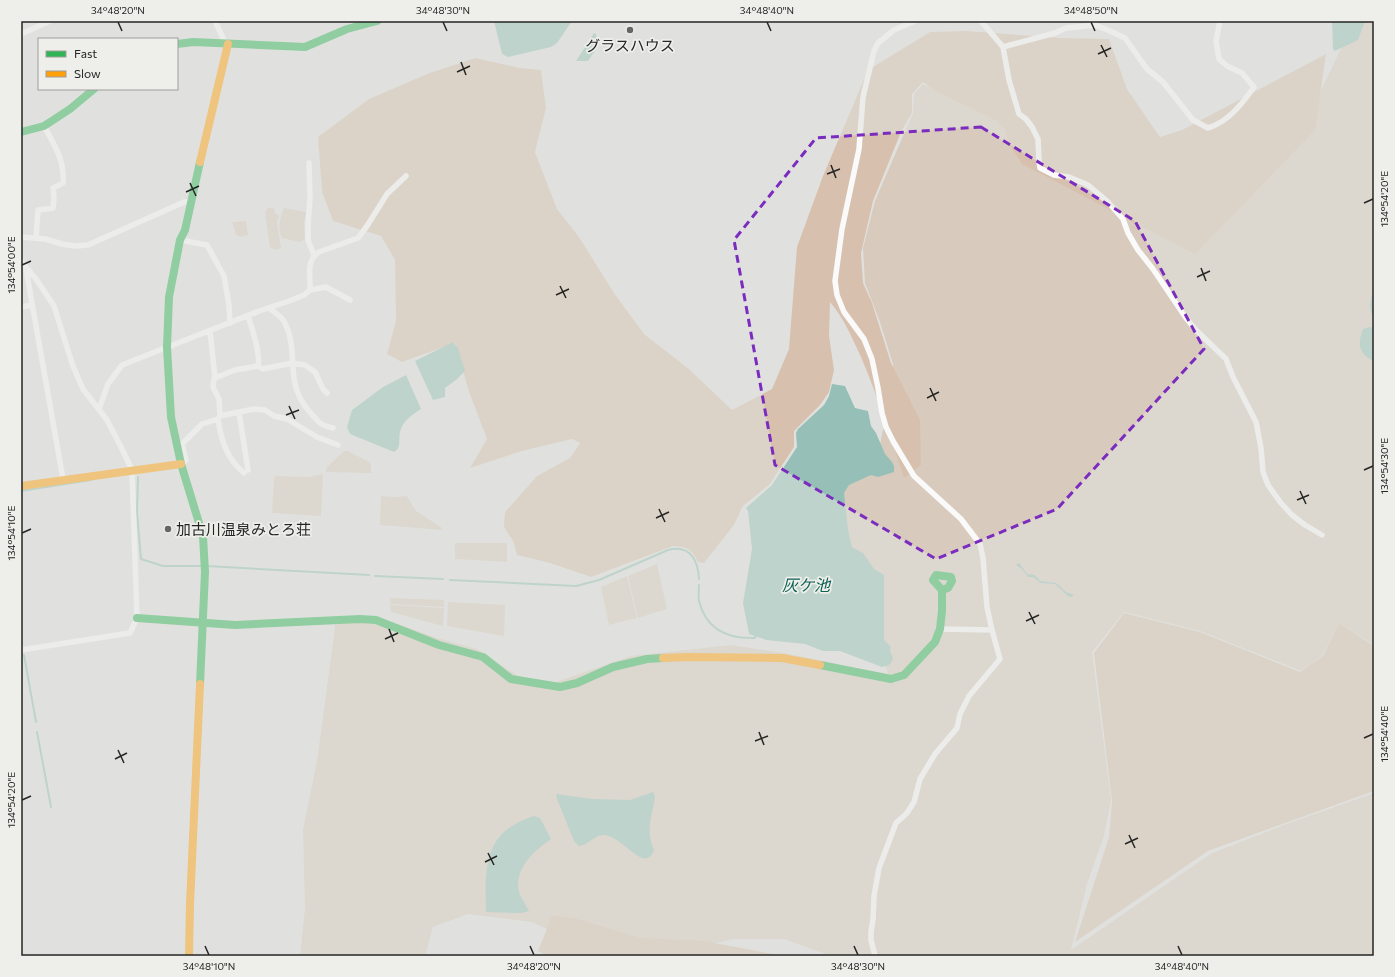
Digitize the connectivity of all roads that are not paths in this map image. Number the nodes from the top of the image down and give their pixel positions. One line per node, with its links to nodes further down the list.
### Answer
1 (50, 21): 8 (street)
2 (215, 21): 10 (street)
3 (377, 21): 7 (street)
4 (915, 21): 51 (street)
5 (981, 21): 11 (street)
6 (1220, 21): 11 (street)
7 (362, 23): 10 (street)
8 (21, 34)
9 (178, 44): 10 (street)
10 (226, 44): 17 (street)
11 (1003, 47): 46 (street)
12 (93, 90): 13 (street)
13 (44, 126): 14 (street); 19 (street)
14 (21, 132)
15 (309, 163): 21 (street)
16 (406, 176): 21 (street)
17 (190, 202): 19 (street); 20 (street)
18 (21, 237): 19 (street)
19 (36, 238)
20 (180, 240): 30 (street); 32 (street)
21 (314, 255): 24 (street)
22 (21, 261): 23 (street)
23 (26, 267): 26 (street); 37 (street)
24 (310, 290): 25 (street); 28 (street)
25 (350, 300)
26 (32, 305): 27 (street); 44 (street)
27 (21, 307)
28 (269, 308): 29 (street); 33 (street)
29 (248, 316): 30 (street); 34 (street)
30 (230, 323): 31 (street)
31 (210, 331): 32 (street); 35 (street)
32 (167, 347): 37 (street); 42 (street)
33 (292, 363): 34 (street); 36 (street); 40 (street)
34 (258, 366): 35 (street)
35 (215, 378): 39 (street)
36 (327, 393)
37 (99, 409): 43 (street)
38 (239, 412): 39 (street); 39 (street); 41 (street)
39 (219, 417): 42 (street)
40 (333, 428)
41 (338, 445)
42 (181, 464): 43 (street); 49 (street)
43 (132, 470): 44 (street); 48 (street)
44 (63, 480): 45 (street)
45 (21, 486)
46 (1322, 535)
47 (942, 590): 50 (street)
48 (137, 618): 49 (street); 52 (street)
49 (202, 623): 50 (street); 53 (street)
50 (940, 629): 51 (street)
51 (992, 630): 54 (street)
52 (21, 650)
53 (189, 956)
54 (875, 956)

